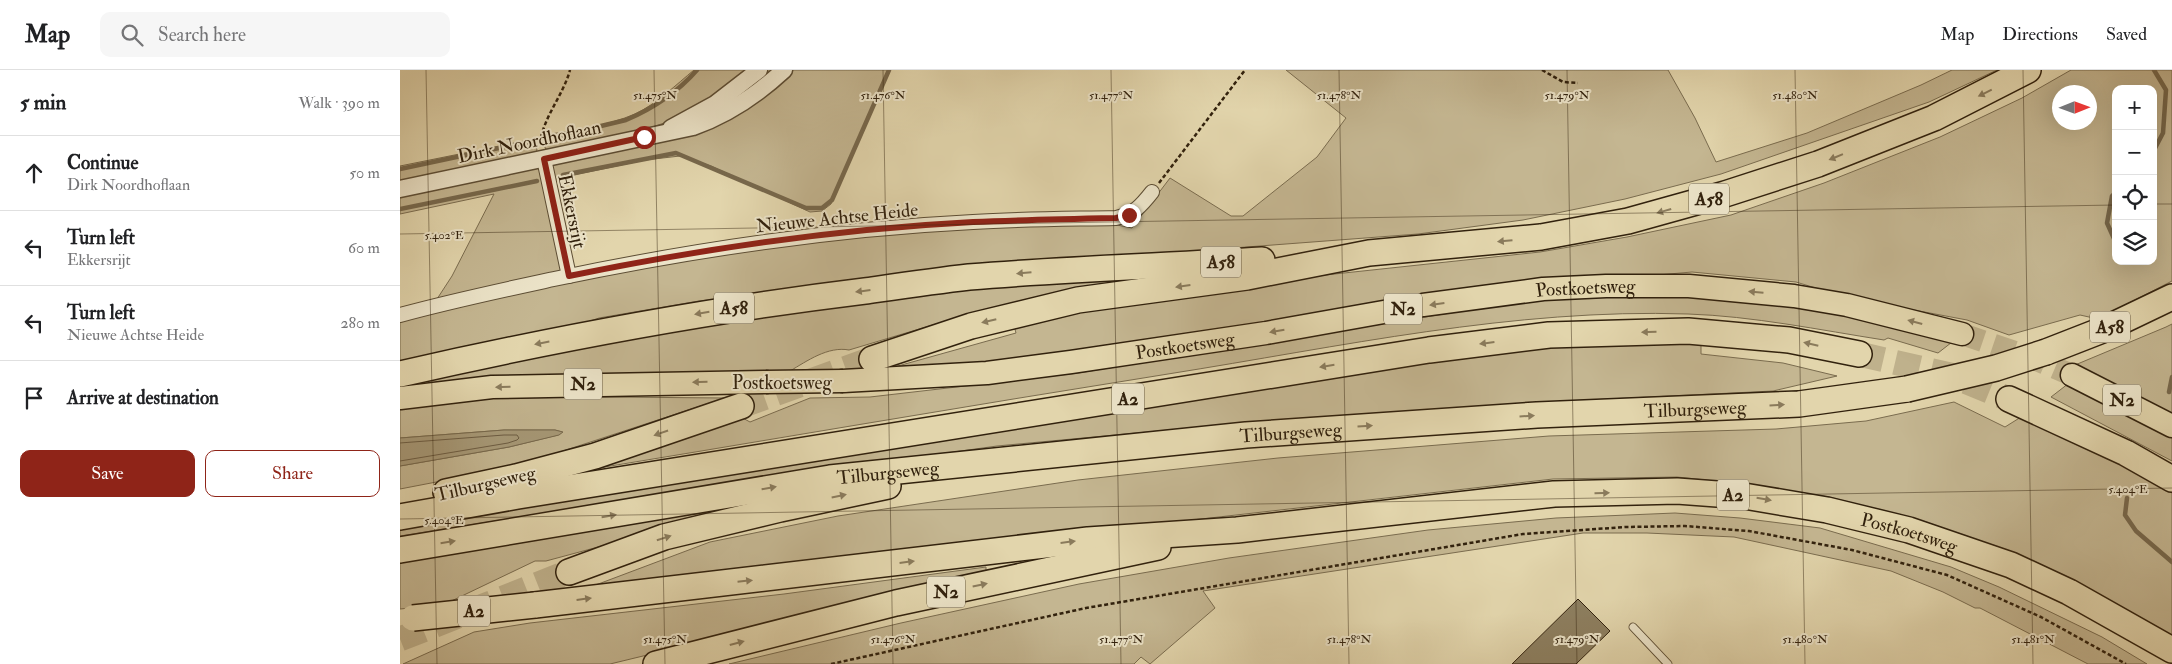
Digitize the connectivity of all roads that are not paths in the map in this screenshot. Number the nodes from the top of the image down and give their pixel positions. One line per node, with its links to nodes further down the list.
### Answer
1 (759, 70): 4 (street, Dirk Noordhoflaan)
2 (784, 70): 4 (street, Dirk Noordhoflaan)
3 (2028, 70): 8 (highway, A58, one-way to 8)
4 (666, 132): 5 (street, Dirk Noordhoflaan)
5 (544, 159): 6 (street, Dirk Noordhoflaan); 9 (street, Ekkersrijt)
6 (400, 189)
7 (1152, 192): 9 (street, Nieuwe Achtse Heide)
8 (1369, 253): 14 (highway, A58, one-way to 14); 15 (highway, A58, one-way to 15)
9 (569, 276): 11 (street, Nieuwe Achtse Heide)
10 (2172, 297): 21 (highway, Tilburgseweg / A58, one-way to 10, bridge)
11 (400, 315)
12 (1962, 334): 17 (highway, Postkoetsweg / N2, one-way to 17, bridge)
13 (1858, 354): 24 (highway, A2, one-way to 24)
14 (872, 359)
15 (400, 374)
16 (2072, 375): 20 (highway, N2)
17 (400, 398)
18 (2009, 399): 22 (highway)
19 (740, 406): 23 (highway, Tilburgseweg, one-way to 23)
20 (2172, 426)
21 (1023, 459): 26 (highway, Tilburgseweg / A58, one-way to 21); 27 (highway, one-way to 21)
22 (2172, 479)
23 (400, 502)
24 (400, 517)
25 (1237, 530): 28 (highway, Postkoetsweg / A2, one-way to 25, bridge); 30 (highway, Postkoetsweg / A2, one-way to 30); 31 (highway, Postkoetsweg / N2, one-way to 25)
26 (400, 550)
27 (569, 572)
28 (407, 618)
29 (1633, 628): 32 (lane)
30 (2172, 650)
31 (656, 664)
32 (1668, 664)

